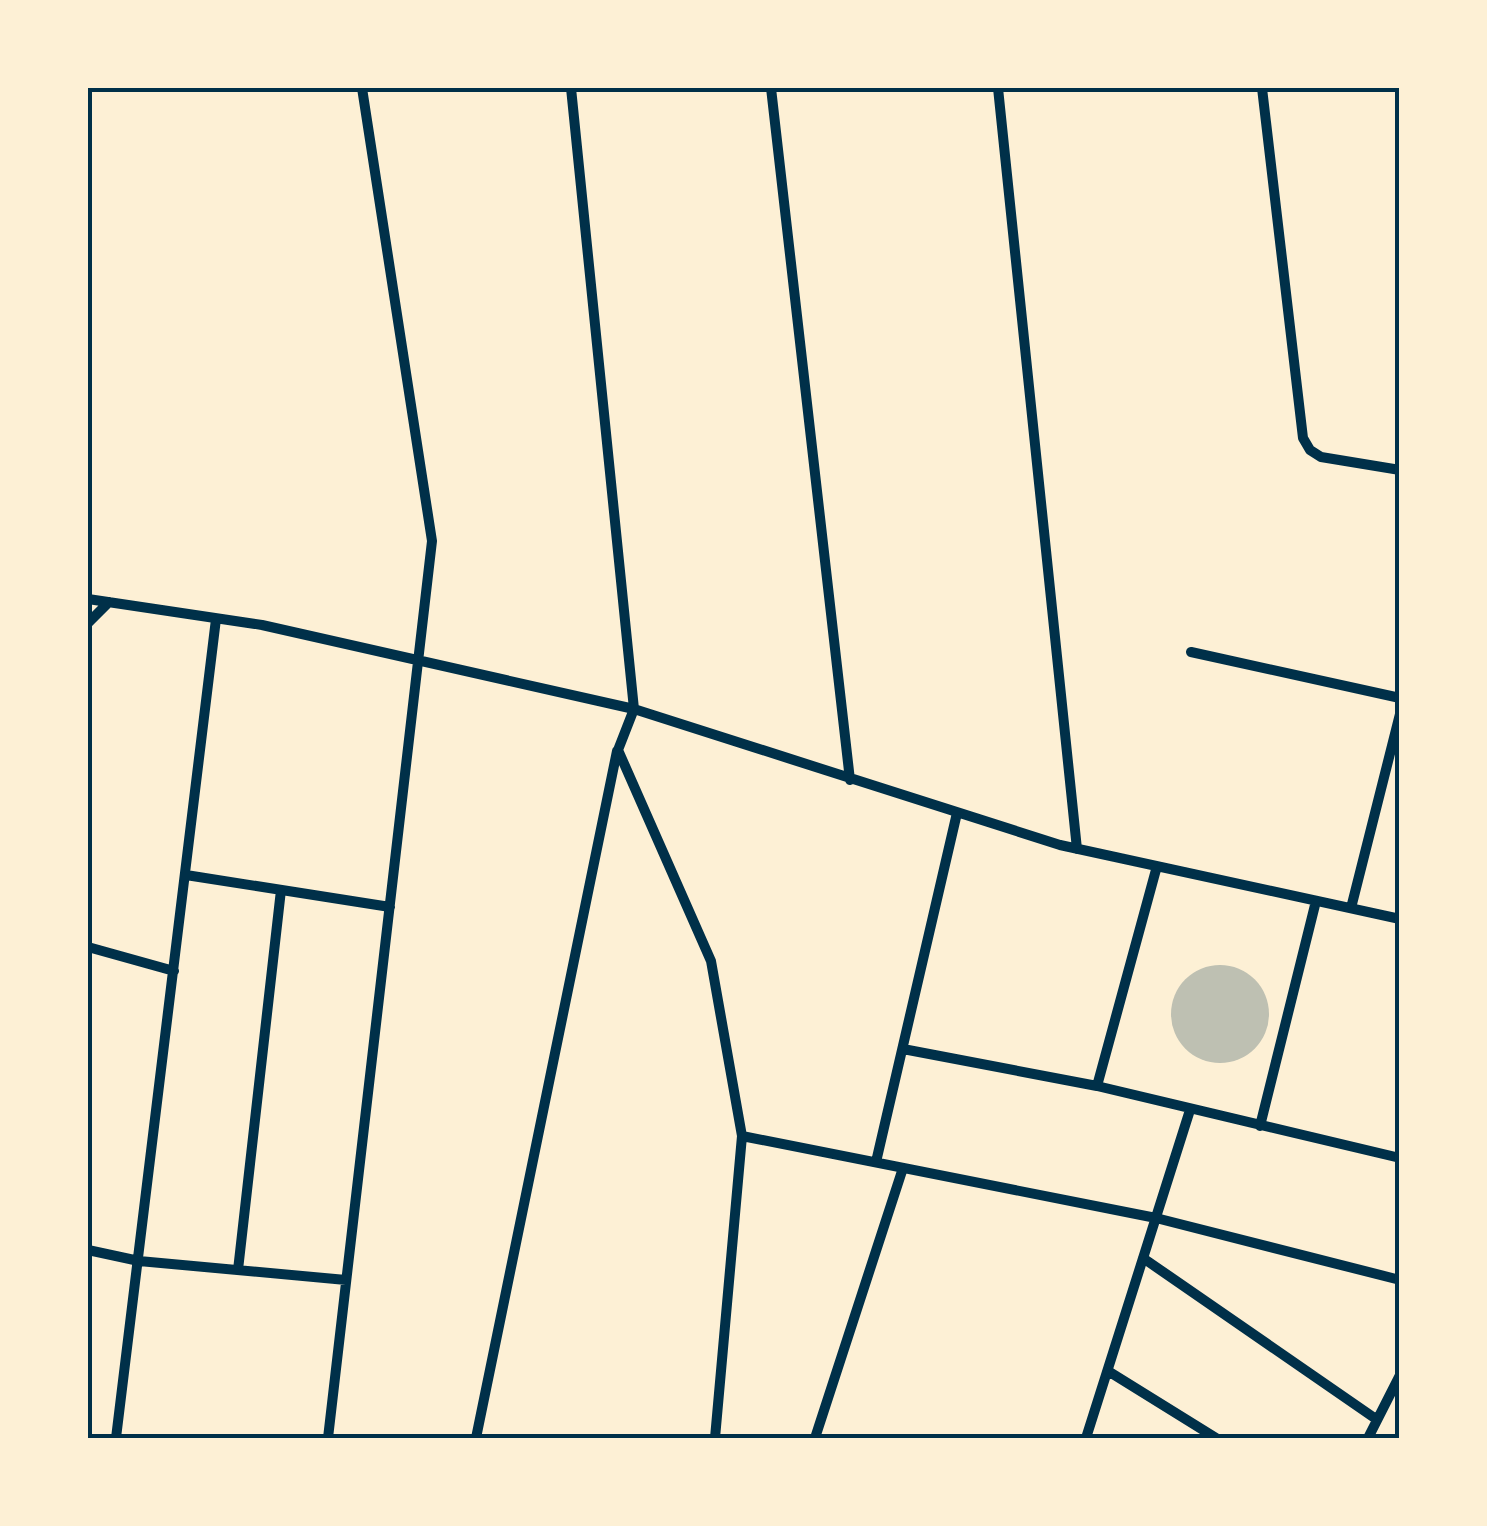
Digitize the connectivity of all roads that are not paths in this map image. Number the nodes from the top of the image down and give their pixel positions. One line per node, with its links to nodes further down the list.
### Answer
1 (362, 88): 12 (street)
2 (571, 88): 14 (street)
3 (771, 88): 17 (street)
4 (998, 88): 19 (street)
5 (1262, 88): 6 (street)
6 (1400, 470)
7 (88, 599): 8 (street)
8 (110, 602): 9 (street); 10 (street)
9 (216, 619): 12 (street); 21 (street)
10 (88, 623)
11 (1190, 652): 13 (street)
12 (419, 661): 14 (street); 24 (street)
13 (1400, 698)
14 (634, 709): 16 (street); 17 (street)
15 (1400, 714): 25 (street)
16 (618, 750): 33 (street); 49 (street)
17 (850, 780): 18 (street)
18 (957, 813): 19 (street); 29 (street)
19 (1076, 848): 20 (street)
20 (1157, 866): 23 (street); 30 (street)
21 (186, 876): 22 (street); 28 (street)
22 (281, 890): 24 (street); 41 (street)
23 (1316, 901): 25 (street); 32 (street)
24 (390, 906): 42 (street)
25 (1351, 908): 26 (street)
26 (1400, 918)
27 (88, 948): 28 (street)
28 (174, 971): 40 (street)
29 (904, 1049): 30 (street); 35 (street)
30 (1097, 1086): 31 (street)
31 (1190, 1110): 32 (street); 37 (street)
32 (1260, 1126): 34 (street)
33 (742, 1136): 35 (street); 50 (street)
34 (1400, 1158)
35 (876, 1162): 36 (street)
36 (904, 1168): 37 (street); 51 (street)
37 (1156, 1218): 39 (street); 43 (street)
38 (88, 1250): 40 (street)
39 (1144, 1258): 44 (street); 46 (street)
40 (139, 1261): 41 (street); 47 (street)
41 (238, 1270): 42 (street)
42 (346, 1280): 48 (street)
43 (1400, 1280)
44 (1108, 1370): 52 (street); 53 (street)
45 (1400, 1375): 46 (street)
46 (1376, 1419): 54 (street)
47 (116, 1438)
48 (328, 1438)
49 (476, 1438)
50 (715, 1438)
51 (815, 1438)
52 (1086, 1438)
53 (1216, 1438)
54 (1368, 1438)

